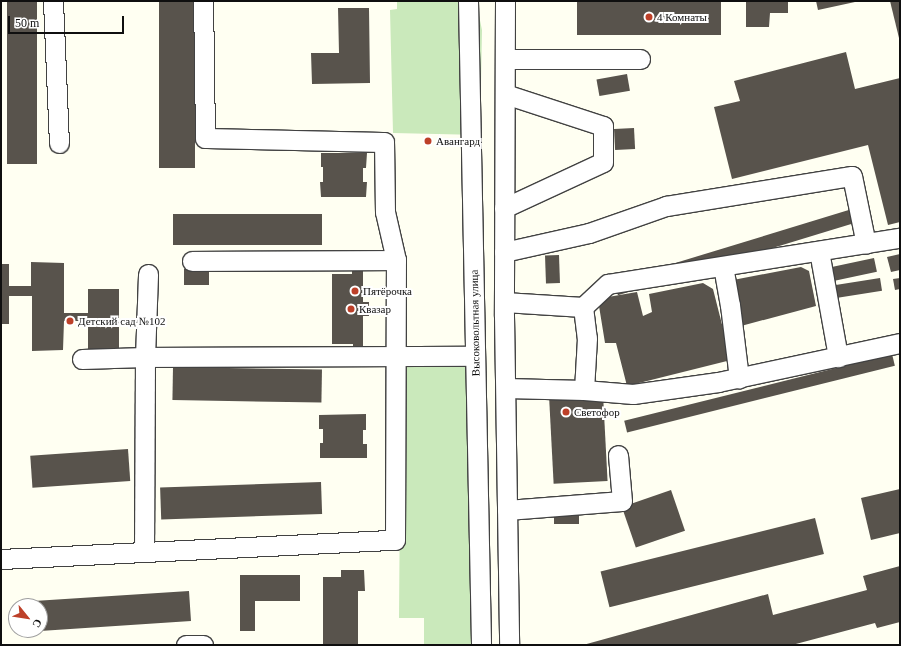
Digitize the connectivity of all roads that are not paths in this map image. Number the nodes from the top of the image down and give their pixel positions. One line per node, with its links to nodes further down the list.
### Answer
1 (53, 1): 8 (street)
2 (203, 1): 14 (street)
3 (468, 1): 21 (street, Высоковольтная улица)
4 (505, 1): 5 (street)
5 (505, 59): 6 (street); 7 (street)
6 (640, 59)
7 (505, 94): 9 (street); 9 (street)
8 (59, 143)
9 (504, 208): 11 (street)
10 (900, 238): 12 (street)
11 (504, 242): 12 (street); 19 (street)
12 (866, 244): 13 (street)
13 (819, 251): 16 (street); 23 (street)
14 (396, 260): 15 (street); 24 (street)
15 (192, 261)
16 (722, 266): 18 (street); 26 (street)
17 (148, 274): 22 (street)
18 (583, 307): 19 (street); 28 (street)
19 (504, 309): 27 (street)
20 (900, 343): 23 (street)
21 (475, 356): 24 (street); 35 (street, Высоковольтная улица)
22 (145, 357): 24 (street); 25 (street); 31 (street)
23 (838, 357): 26 (street)
24 (396, 358): 31 (street)
25 (82, 359)
26 (739, 378): 28 (street)
27 (506, 388): 28 (street); 30 (street)
28 (584, 390)
29 (618, 455): 30 (street)
30 (507, 510): 36 (street)
31 (144, 552): 32 (street)
32 (1, 558)
33 (186, 645): 34 (street)
34 (203, 645)
35 (481, 645)
36 (509, 645)

